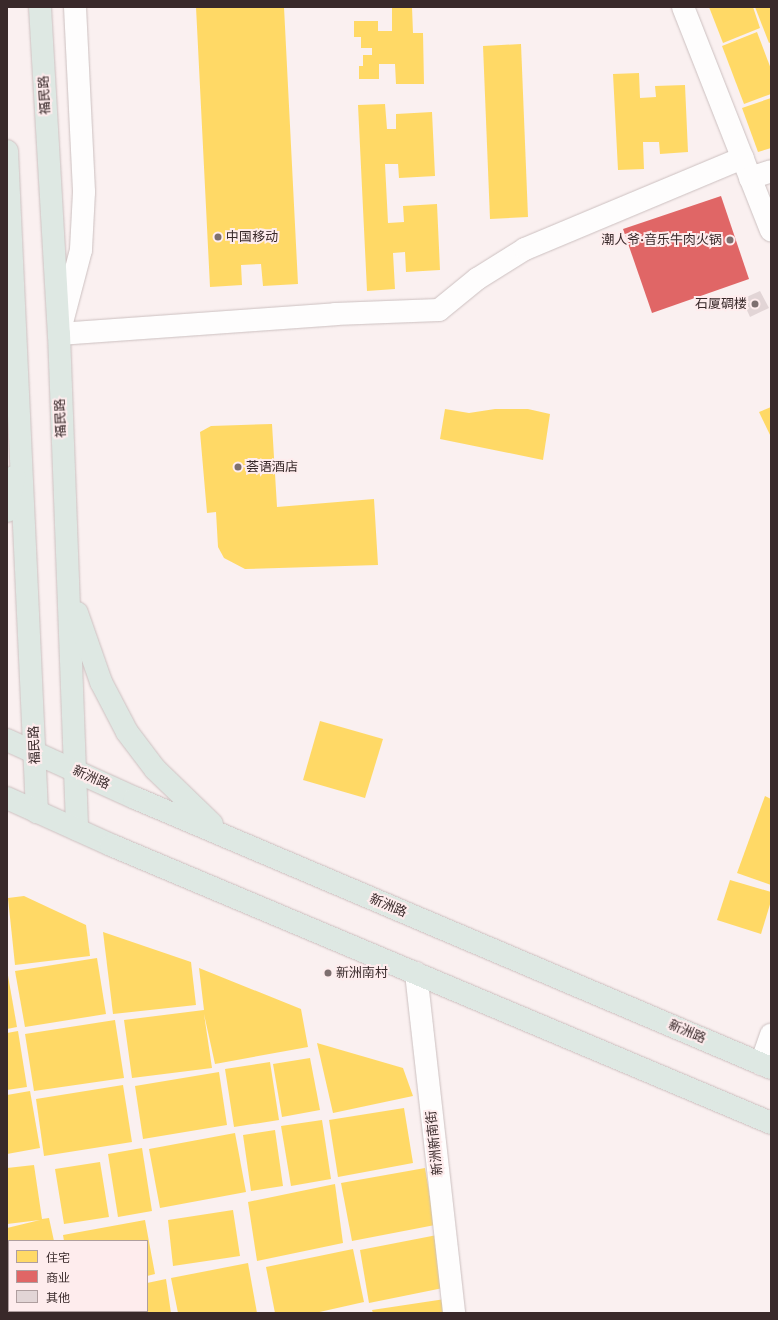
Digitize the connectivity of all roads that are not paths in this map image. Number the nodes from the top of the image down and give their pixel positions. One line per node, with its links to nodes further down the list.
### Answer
1 (40, 7): 9 (main road, 福民路)
2 (75, 7): 9 (street)
3 (682, 7): 5 (street)
4 (7, 151): 10 (main road, 福民路)
5 (743, 158): 7 (street); 9 (street)
6 (771, 171): 7 (street)
7 (750, 178): 8 (street)
8 (771, 230)
9 (59, 334): 12 (main road, 福民路)
10 (20, 432): 11 (main road); 14 (main road, 福民路)
11 (7, 511)
12 (66, 565): 15 (main road, 福民路); 19 (main road)
13 (7, 740): 14 (main road, 新洲路)
14 (35, 752): 15 (main road, 新洲路); 17 (main road, 福民路)
15 (75, 771): 18 (main road, 福民路); 19 (main road, 新洲路)
16 (7, 798): 17 (main road)
17 (37, 812): 18 (main road)
18 (77, 830): 20 (main road)
19 (228, 837): 22 (main road, 新洲路)
20 (416, 973): 23 (main road); 24 (street, 新洲新南街)
21 (771, 1035): 22 (street)
22 (766, 1066)
23 (771, 1123)
24 (454, 1313)

